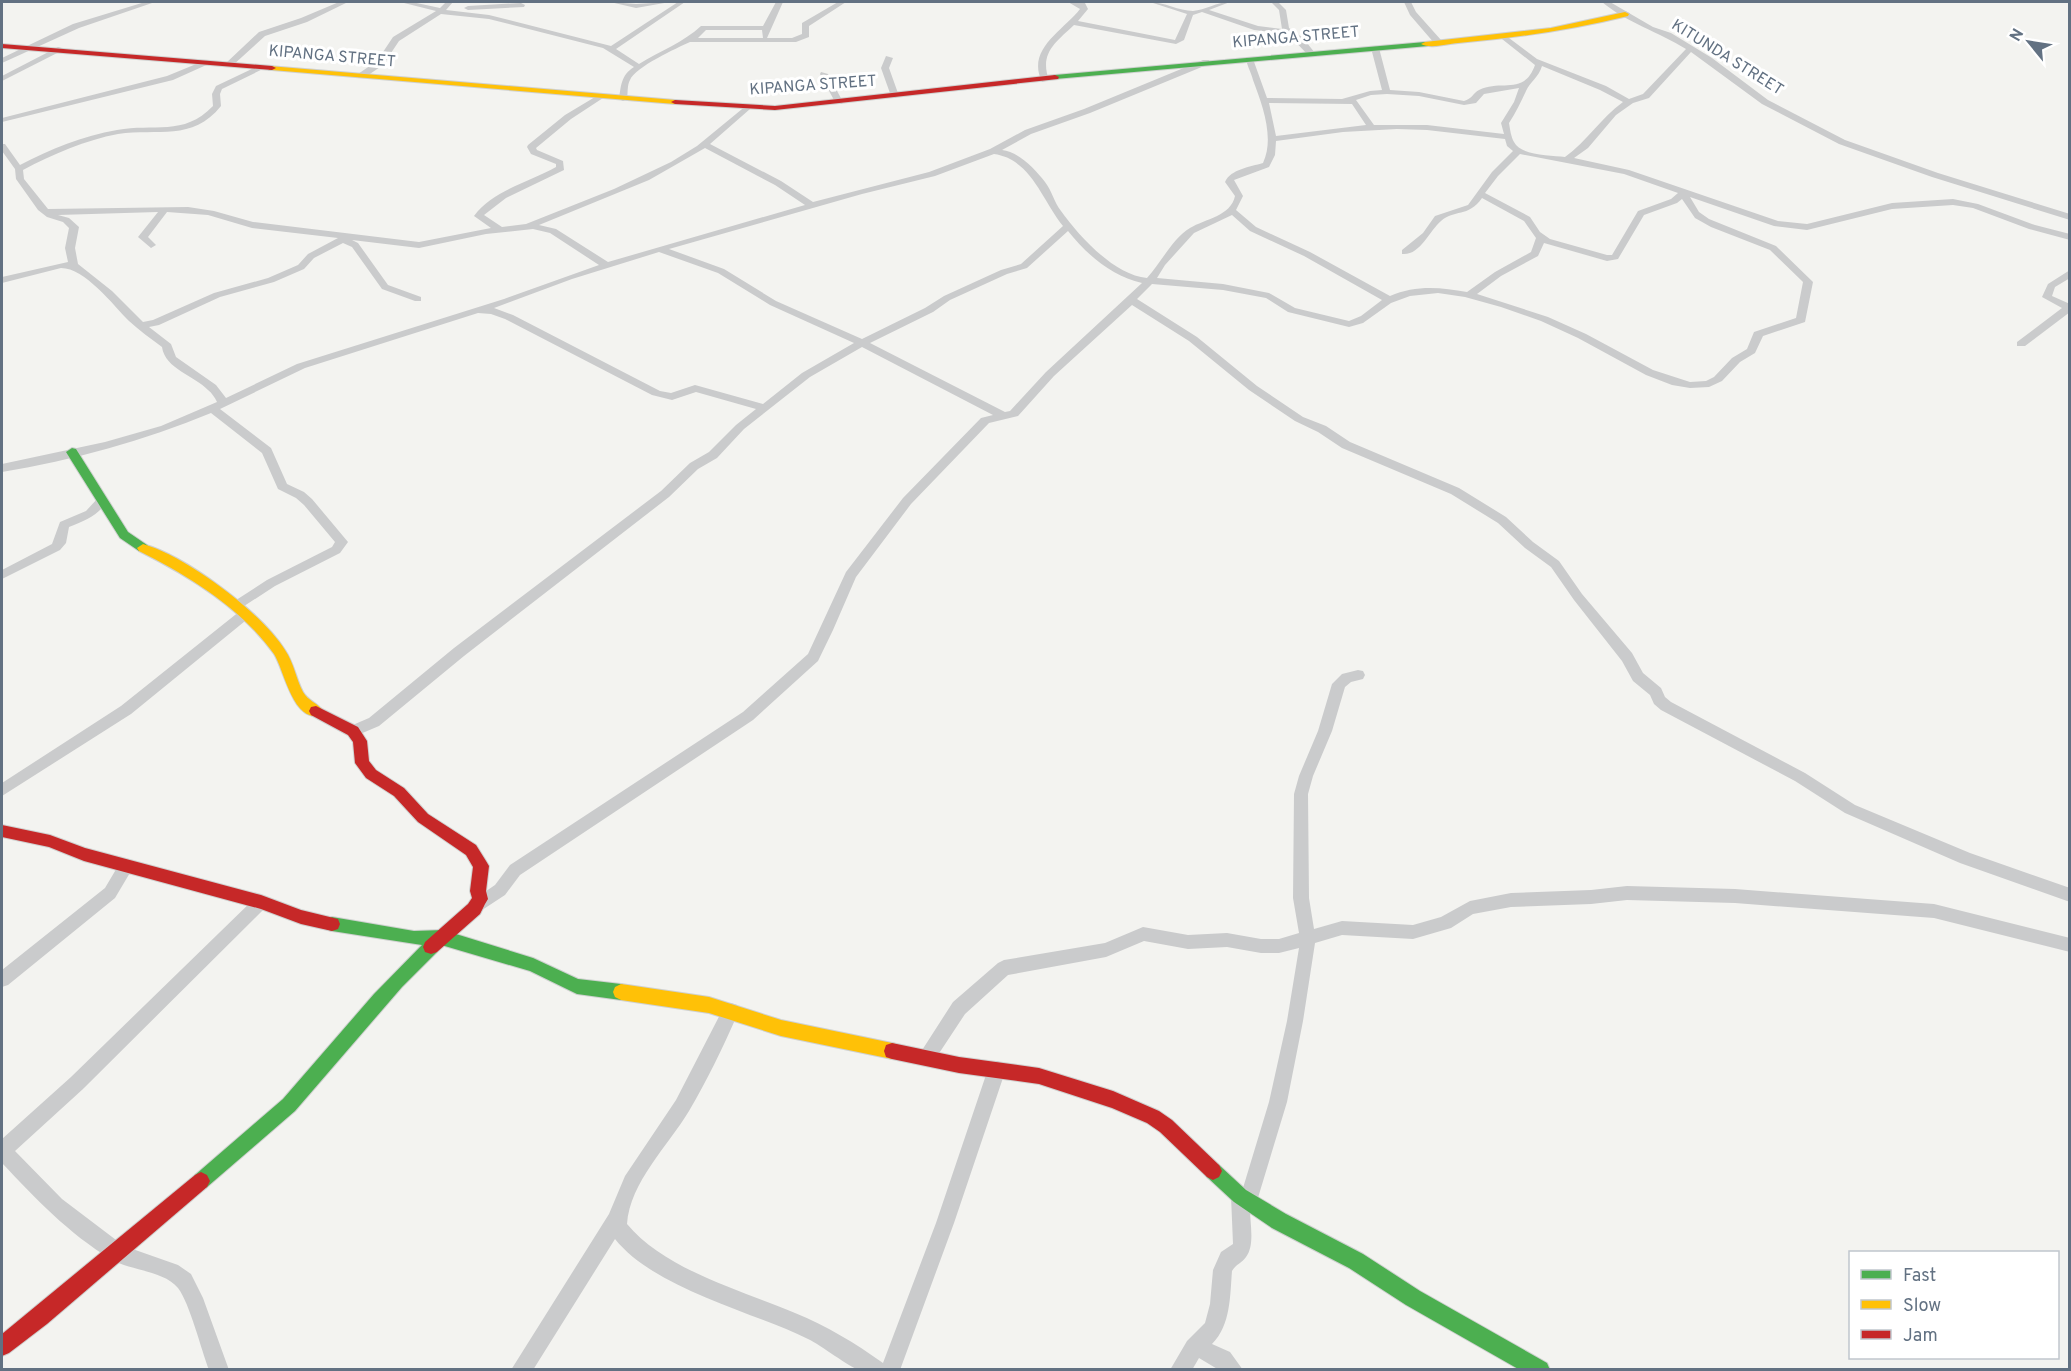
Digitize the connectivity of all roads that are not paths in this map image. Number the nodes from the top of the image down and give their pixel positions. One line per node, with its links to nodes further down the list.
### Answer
1 (151, 2): 31 (street)
2 (344, 2): 43 (street)
3 (404, 2): 18 (street)
4 (450, 2): 18 (street)
5 (614, 2): 6 (street)
6 (666, 2)
7 (682, 2): 34 (street)
8 (779, 2): 24 (street)
9 (842, 2): 28 (street)
10 (1072, 2): 11 (street); 23 (street)
11 (1081, 2)
12 (1153, 2): 20 (street)
13 (1227, 2): 19 (street)
14 (1275, 2): 25 (street)
15 (1408, 2): 29 (street)
16 (1606, 2): 21 (street, KITUNDA STREET)
17 (523, 3): 18 (street); 22 (street)
18 (441, 10): 22 (street); 47 (street)
19 (1202, 10): 20 (street); 25 (street)
20 (1192, 13): 23 (street)
21 (1625, 14): 26 (street, KIPANGA STREET); 35 (street, KITUNDA STREET)
22 (501, 20): 34 (street)
23 (1075, 23): 49 (street)
24 (766, 28): 27 (street); 28 (street)
25 (1289, 32): 36 (street)
26 (1505, 36): 29 (street, KIPANGA STREET); 40 (street)
27 (689, 40): 28 (street); 44 (street)
28 (765, 42)
29 (1438, 42): 32 (street, KIPANGA STREET)
30 (2, 46): 31 (street, KIPANGA STREET)
31 (34, 46): 33 (street, KIPANGA STREET); 38 (street)
32 (1375, 48): 36 (street, KIPANGA STREET); 51 (street)
33 (61, 49): 41 (street, KIPANGA STREET); 48 (street)
34 (612, 49): 44 (street)
35 (1690, 49): 58 (street); 76 (street, KITUNDA STREET)
36 (1311, 53): 39 (street, KIPANGA STREET)
37 (888, 58): 53 (street)
38 (2, 59)
39 (1249, 59): 42 (street, KIPANGA STREET); 55 (street)
40 (1537, 61): 50 (street); 58 (street)
41 (209, 62): 43 (street, KIPANGA STREET); 60 (street)
42 (1206, 62): 49 (street, KIPANGA STREET); 66 (street)
43 (229, 64): 45 (street, KIPANGA STREET)
44 (639, 67): 54 (street)
45 (263, 68): 47 (street, KIPANGA STREET); 69 (street)
46 (824, 74): 57 (street)
47 (361, 76): 52 (street, KIPANGA STREET)
48 (2, 79)
49 (1045, 80): 53 (street, KIPANGA STREET)
50 (1524, 86): 51 (street); 62 (street)
51 (1387, 92): 56 (street)
52 (600, 96): 54 (street, KIPANGA STREET); 79 (street)
53 (895, 96): 57 (street, KIPANGA STREET)
54 (623, 99): 59 (street, KIPANGA STREET)
55 (1263, 100): 56 (street); 63 (street)
56 (1345, 101): 61 (street)
57 (840, 102): 59 (street, KIPANGA STREET)
58 (1629, 102): 68 (street)
59 (747, 107): 64 (street)
60 (2, 120)
61 (1371, 126): 62 (street); 63 (street)
62 (1507, 137): 67 (street)
63 (1272, 139): 74 (street)
64 (705, 144): 72 (street); 78 (street)
65 (2, 146): 69 (street)
66 (993, 151): 72 (street); 77 (street)
67 (1518, 151): 68 (street); 71 (street)
68 (1567, 159): 70 (street)
69 (19, 169): 75 (street)
70 (1683, 193): 80 (street); 82 (street); 91 (street)
71 (1480, 194): 82 (street); 85 (street)
72 (813, 206): 84 (street)
73 (164, 210): 75 (street); 81 (street); 83 (street)
74 (1232, 211): 90 (street); 94 (street)
75 (45, 212): 86 (street)
76 (2070, 217)
77 (1068, 226): 90 (street); 98 (street)
78 (526, 227): 79 (street); 87 (street)
79 (499, 229): 81 (street)
80 (2070, 237)
81 (346, 238): 92 (street); 97 (street)
82 (1541, 238): 91 (street)
83 (151, 245)
84 (659, 249): 87 (street); 98 (street)
85 (1405, 252)
86 (73, 265): 89 (street); 97 (street)
87 (608, 266): 96 (street)
88 (2070, 273): 95 (street)
89 (2, 280)
90 (1149, 281): 93 (street); 94 (street)
91 (1468, 296): 94 (street)
92 (418, 299)
93 (1131, 300): 103 (street); 114 (street)
94 (1389, 300)
95 (2069, 308): 99 (street)
96 (476, 311): 100 (street); 101 (street)
97 (141, 325): 100 (street)
98 (863, 343): 101 (street); 103 (street)
99 (2021, 344)
100 (224, 403): 102 (street)
101 (763, 407): 110 (street)
102 (212, 408): 104 (street); 108 (street)
103 (1005, 417): 116 (street)
104 (72, 452): 105 (street); 106 (street)
105 (2, 468)
106 (102, 501): 107 (street); 108 (street)
107 (2, 575)
108 (240, 610): 110 (street); 111 (street)
109 (1358, 675): 118 (street)
110 (353, 731): 116 (street)
111 (2, 790)
112 (2, 831): 113 (street)
113 (126, 866): 115 (street); 120 (street)
114 (2070, 895)
115 (261, 902): 117 (street); 124 (street)
116 (474, 909): 117 (street)
117 (443, 938): 121 (street); 127 (street)
118 (1308, 939): 119 (street); 122 (street); 125 (street)
119 (2070, 945)
120 (2, 980)
121 (731, 1011): 122 (street); 126 (street)
122 (926, 1058): 123 (street)
123 (997, 1069): 125 (street); 133 (street)
124 (2, 1151): 127 (street)
125 (1244, 1198): 129 (street); 136 (street)
126 (616, 1220): 131 (street); 132 (street)
127 (118, 1252): 128 (street); 130 (street)
128 (2, 1346)
129 (1196, 1346): 134 (street); 135 (street)
130 (219, 1370)
131 (520, 1370)
132 (876, 1370)
133 (890, 1370)
134 (1180, 1370)
135 (1233, 1370)
136 (1540, 1370)

